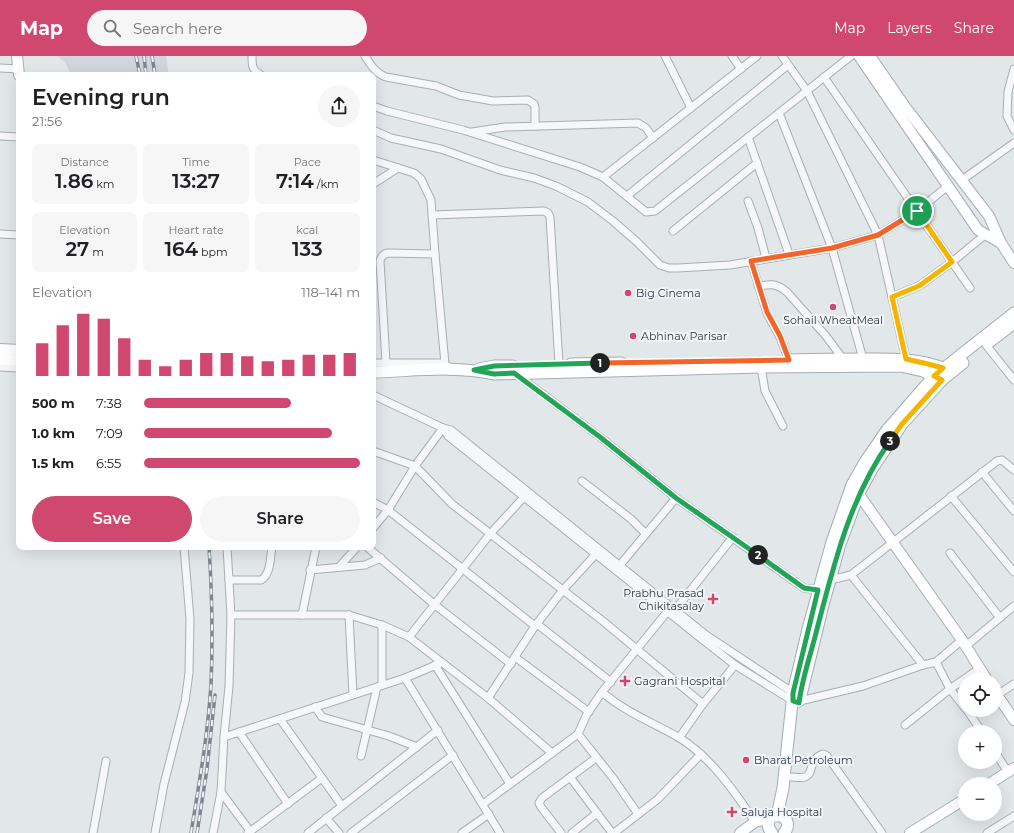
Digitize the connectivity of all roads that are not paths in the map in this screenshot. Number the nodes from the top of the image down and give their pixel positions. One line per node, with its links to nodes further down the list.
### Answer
1 (17, 56): 15 (street)
2 (252, 56): 16 (street)
3 (365, 56): 22 (street)
4 (665, 56): 20 (street)
5 (732, 56): 13 (street)
6 (757, 56): 13 (street)
7 (782, 56): 11 (street)
8 (851, 56): 17 (street)
9 (859, 56): 37 (street)
10 (870, 56): 35 (street)
11 (788, 65): 18 (street); 38 (street)
12 (0, 68): 15 (street)
13 (741, 69): 20 (street)
14 (1014, 69): 23 (street)
15 (19, 72)
16 (257, 72)
17 (824, 77): 18 (street); 40 (street)
18 (807, 91): 21 (street); 46 (street)
19 (376, 107): 25 (street)
20 (691, 108): 29 (street)
21 (779, 113): 28 (street); 48 (street)
22 (535, 126): 25 (street); 29 (street)
23 (1014, 130)
24 (376, 131): 52 (street)
25 (470, 133): 34 (street)
26 (0, 136): 27 (street)
27 (16, 137)
28 (748, 137): 32 (street); 38 (street)
29 (653, 138): 34 (street)
30 (1014, 143): 35 (street)
31 (376, 161): 33 (street)
32 (757, 163): 42 (street); 50 (street)
33 (398, 168): 36 (street); 41 (street)
34 (603, 177): 38 (street)
35 (962, 180): 47 (street)
36 (376, 182)
37 (948, 186): 40 (street); 44 (street)
38 (627, 196)
39 (748, 201): 51 (street)
40 (917, 211): 46 (street); 53 (street)
41 (432, 215): 49 (street); 71 (street)
42 (673, 231)
43 (0, 234): 45 (street)
44 (986, 234): 47 (street); 53 (street)
45 (16, 235)
46 (878, 235): 48 (street); 57 (street)
47 (1001, 244): 54 (street)
48 (832, 248): 50 (street); 65 (street)
49 (435, 254): 70 (street); 74 (street)
50 (790, 254): 51 (street)
51 (766, 258): 52 (street)
52 (751, 261): 55 (street)
53 (952, 262): 56 (street); 57 (street)
54 (1014, 263)
55 (758, 286): 64 (street); 68 (street)
56 (970, 288)
57 (892, 297): 66 (street)
58 (1014, 313): 79 (main road)
59 (1014, 323): 60 (main road)
60 (986, 345): 79 (main road); 80 (street)
61 (0, 349): 62 (street)
62 (16, 350)
63 (0, 359): 67 (main road)
64 (843, 359): 65 (main road); 68 (main road)
65 (864, 359): 66 (main road)
66 (906, 359): 79 (main road)
67 (16, 360)
68 (789, 360): 72 (main road)
69 (376, 363): 70 (street)
70 (386, 363): 74 (street)
71 (559, 364): 72 (main road); 76 (main road)
72 (761, 364): 78 (main road); 79 (main road); 82 (street)
73 (0, 367): 75 (street)
74 (449, 367): 76 (main road); 77 (main road)
75 (16, 368)
76 (474, 370): 78 (main road)
77 (376, 372)
78 (514, 373): 92 (street)
79 (943, 374): 89 (main road)
80 (1014, 380)
81 (376, 396): 83 (street)
82 (783, 426)
83 (443, 428): 85 (street); 91 (street); 110 (street)
84 (376, 452): 85 (street)
85 (415, 466): 94 (street); 97 (street)
86 (1014, 470): 87 (street)
87 (982, 472): 90 (street); 95 (street)
88 (582, 481): 98 (street)
89 (856, 489): 100 (street); 117 (main road); 119 (main road)
90 (951, 496): 100 (street); 114 (street)
91 (524, 498): 97 (street); 108 (street)
92 (676, 498): 98 (street); 99 (street)
93 (376, 504): 94 (street)
94 (388, 510): 96 (street); 112 (street)
95 (1014, 511)
96 (376, 524)
97 (490, 534): 112 (street); 118 (street)
98 (646, 534): 110 (street)
99 (733, 537): 119 (street); 122 (street)
100 (892, 542): 115 (street); 131 (street)
101 (185, 550): 193 (street)
102 (227, 550): 116 (street)
103 (271, 550): 116 (street)
104 (315, 550): 113 (street)
105 (354, 550): 111 (street)
106 (371, 550): 109 (street)
107 (950, 553): 127 (street)
108 (596, 554): 118 (street); 123 (street)
109 (381, 558): 111 (street); 120 (street)
110 (620, 565): 122 (street)
111 (339, 567): 113 (street)
112 (462, 569): 120 (street); 129 (street)
113 (310, 570): 124 (street)
114 (1014, 572)
115 (851, 575): 117 (street); 138 (street)
116 (229, 580): 126 (street)
117 (830, 580): 150 (main road)
118 (563, 590): 129 (street); 132 (street)
119 (818, 590): 150 (main road)
120 (435, 605): 130 (street); 136 (street)
121 (1014, 606): 127 (street)
122 (675, 610): 150 (street)
123 (667, 612): 132 (street); 137 (street)
124 (302, 615): 125 (street); 126 (street)
125 (349, 615): 128 (street); 148 (street)
126 (231, 616): 163 (street)
127 (1000, 618): 131 (street)
128 (382, 625): 130 (street); 144 (street)
129 (536, 625): 133 (street); 142 (street)
130 (409, 637): 135 (street)
131 (964, 643): 134 (street); 139 (street)
132 (636, 650): 142 (street); 153 (street)
133 (515, 656): 136 (street); 155 (street)
134 (936, 662): 138 (street); 145 (street)
135 (438, 664): 141 (street); 149 (street); 178 (street)
136 (511, 664): 149 (street)
137 (735, 665): 150 (street); 153 (street)
138 (923, 665): 150 (street)
139 (979, 669): 140 (street); 145 (street)
140 (982, 673)
141 (405, 678): 144 (street); 160 (street)
142 (611, 682): 147 (street)
143 (1014, 684): 146 (street)
144 (379, 686): 148 (street); 159 (street)
145 (950, 689): 151 (street); 158 (street)
146 (1002, 690)
147 (602, 692): 155 (street); 164 (street)
148 (353, 695): 154 (street)
149 (488, 698): 166 (street)
150 (798, 699): 177 (main road); 188 (main road)
151 (958, 699)
152 (1002, 702): 157 (street)
153 (703, 704): 164 (street)
154 (315, 707): 156 (street); 159 (street)
155 (588, 712): 162 (street)
156 (280, 719): 161 (street); 176 (street)
157 (1014, 720)
158 (905, 725)
159 (367, 730): 165 (street); 168 (street)
160 (438, 730): 165 (street); 169 (street)
161 (239, 732): 163 (street); 181 (street)
162 (578, 734): 166 (street); 170 (street)
163 (224, 737): 179 (street)
164 (679, 738): 167 (street)
165 (417, 747): 183 (street)
166 (552, 753): 178 (street)
167 (701, 754): 186 (street); 190 (street)
168 (361, 756)
169 (453, 756): 182 (street); 197 (street)
170 (596, 758): 174 (street); 186 (street)
171 (1002, 760): 173 (street)
172 (106, 761): 192 (street)
173 (1011, 770): 175 (street)
174 (570, 777): 184 (street); 200 (street)
175 (1000, 777)
176 (322, 778): 181 (street); 183 (street)
177 (791, 778): 188 (main road); 206 (street)
178 (510, 784): 182 (street)
179 (221, 792): 191 (street); 194 (street)
180 (958, 803): 207 (street)
181 (288, 804): 191 (street)
182 (484, 804): 185 (street)
183 (342, 806): 189 (street)
184 (597, 813): 201 (street); 202 (street)
185 (489, 814): 198 (street); 199 (street)
186 (638, 814): 202 (street)
187 (1014, 816): 208 (street)
188 (777, 817): 190 (street); 204 (main road); 205 (main road)
189 (326, 818): 195 (street); 196 (street)
190 (756, 822): 203 (street)
191 (249, 832)
192 (93, 833)
193 (155, 833)
194 (213, 833)
195 (308, 833)
196 (338, 833)
197 (350, 833)
198 (462, 833)
199 (500, 833)
200 (561, 833)
201 (572, 833)
202 (613, 833)
203 (740, 833)
204 (768, 833)
205 (784, 833)
206 (882, 833)
207 (910, 833)
208 (988, 833)

